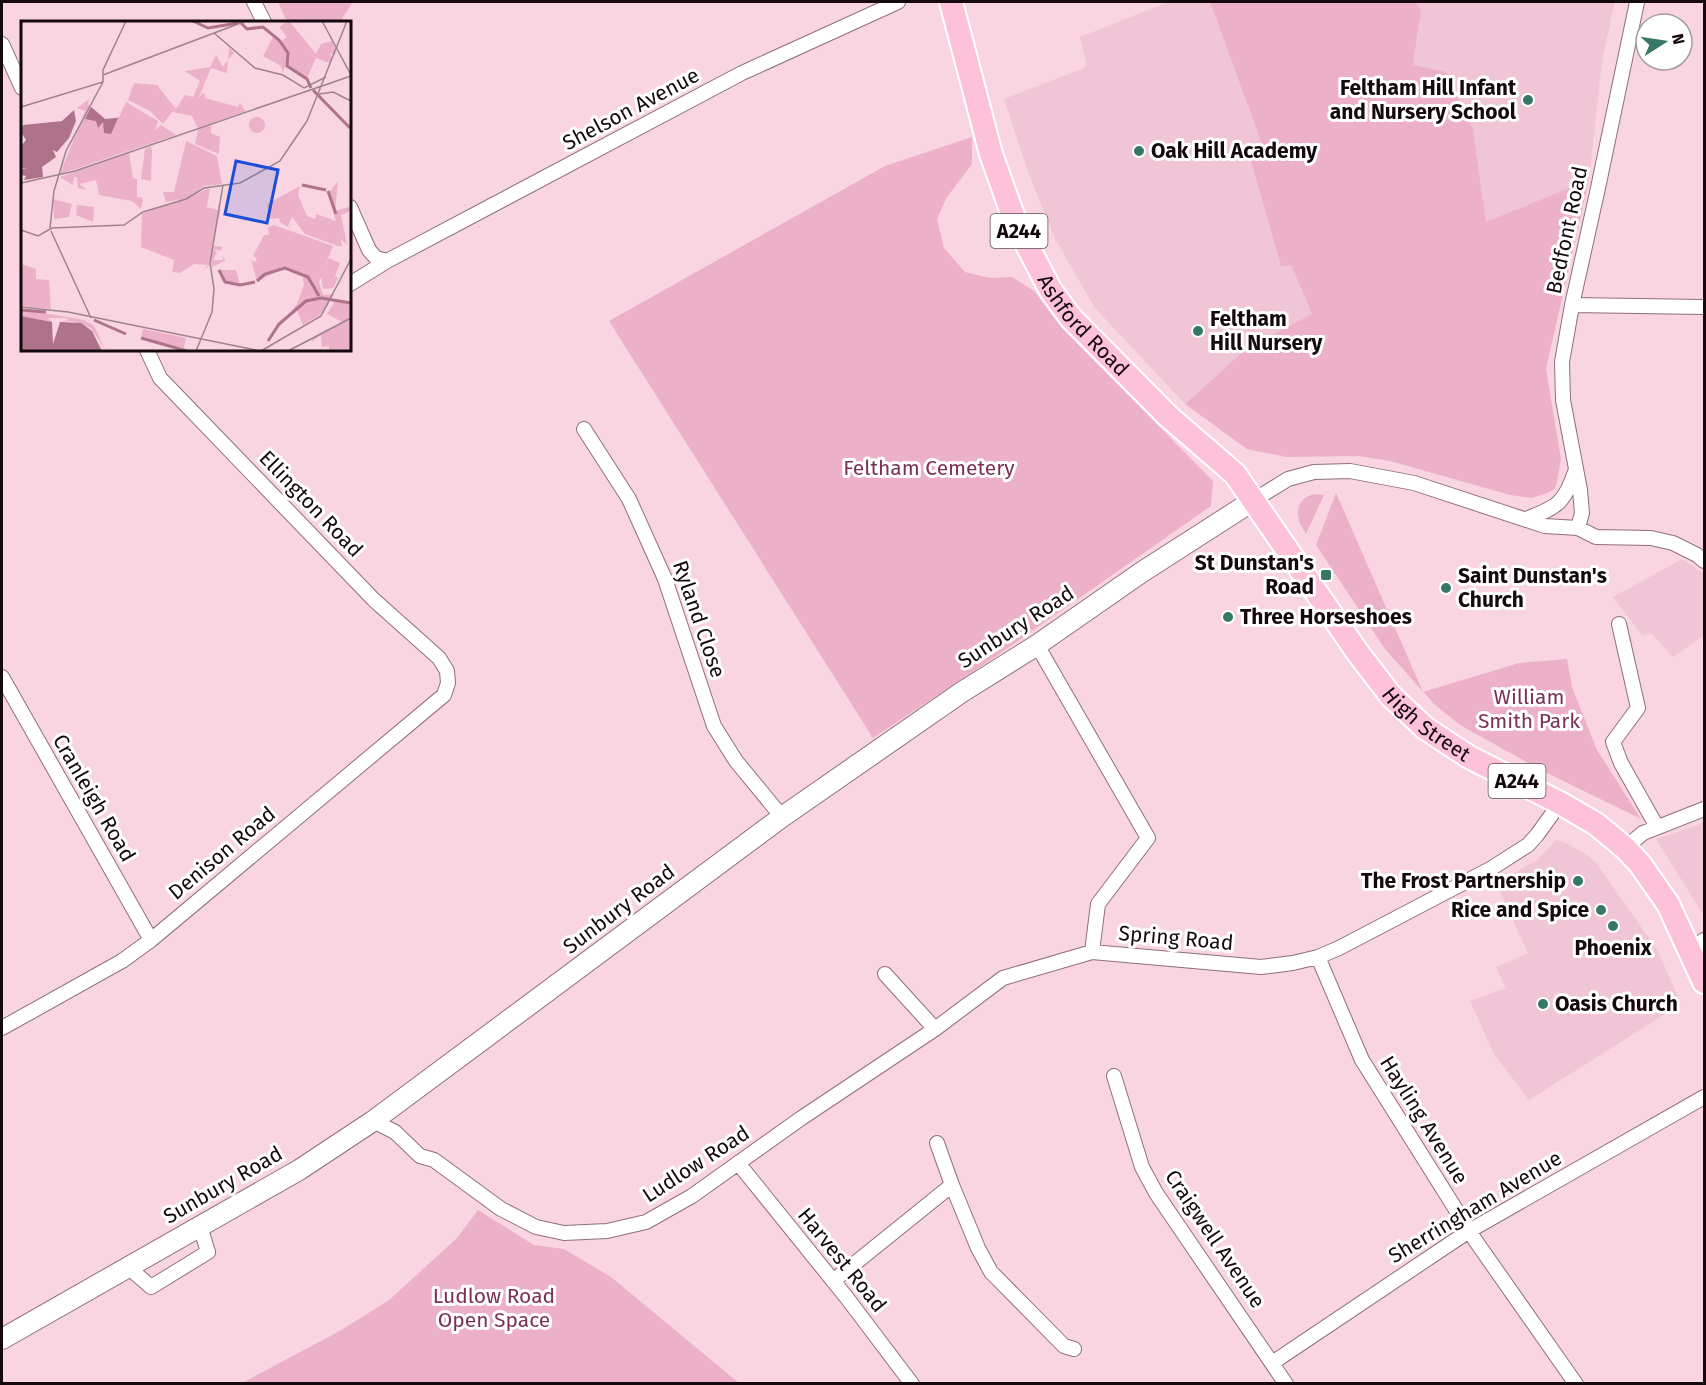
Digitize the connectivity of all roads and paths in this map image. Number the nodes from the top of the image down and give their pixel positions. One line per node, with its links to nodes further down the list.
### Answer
1 (254, 2): 5 (street)
2 (898, 2): 9 (street, Shelson Avenue)
3 (951, 2): 16 (main road, Ashford Road / A244)
4 (1637, 2): 11 (street, Bedfont Road)
5 (264, 21)
6 (2, 44): 7 (street)
7 (21, 86)
8 (351, 209): 9 (street)
9 (387, 261): 10 (street, Shelson Avenue)
10 (351, 283)
11 (1572, 305): 12 (street); 15 (street, Bedfont Road)
12 (1704, 307)
13 (147, 351): 23 (street, Ellington Road)
14 (584, 429): 26 (street, Ryland Close)
15 (1576, 470): 17 (street); 18 (street)
16 (1254, 500): 17 (street); 21 (street, Sunbury Road); 24 (main road, High Street / A244)
17 (1526, 519): 18 (street)
18 (1578, 528): 19 (street)
19 (1704, 561)
20 (1619, 624): 27 (street)
21 (1036, 645): 26 (street, Sunbury Road); 31 (street, Spring Road)
22 (2, 677): 29 (street, Cranleigh Road)
23 (448, 682): 29 (street, Denison Road)
24 (1560, 803): 28 (main road, High Street / A244); 32 (street, Spring Road)
25 (1704, 808): 27 (street)
26 (783, 817): 39 (street, Sunbury Road)
27 (1657, 826): 28 (street)
28 (1625, 848): 30 (main road, High Street / A244)
29 (151, 940): 35 (street, Denison Road)
30 (1697, 944): 34 (main road, High Street / A244)
31 (1092, 952): 32 (street, Spring Road); 36 (street, Ludlow Road)
32 (1318, 957): 44 (street, Hayling Avenue)
33 (885, 974): 36 (street)
34 (1704, 982)
35 (2, 1028)
36 (935, 1029): 41 (street, Ludlow Road)
37 (1114, 1076): 49 (street, Craigwell Avenue)
38 (1704, 1097): 44 (street, Sherringham Avenue)
39 (373, 1121): 41 (street, Ludlow Road); 43 (street, Sunbury Road)
40 (937, 1143): 42 (street)
41 (738, 1163): 46 (street, Harvest Road)
42 (952, 1185): 46 (street); 48 (street)
43 (200, 1226): 45 (street, Sunbury Road); 45 (street)
44 (1469, 1231): 49 (street, Sherringham Avenue); 52 (street, Hayling Avenue)
45 (128, 1267): 47 (street, Sunbury Road)
46 (833, 1281): 50 (street, Harvest Road)
47 (2, 1339)
48 (1074, 1349)
49 (1272, 1363): 51 (street, Craigwell Avenue)
50 (912, 1383)
51 (1286, 1383)
52 (1576, 1383)

